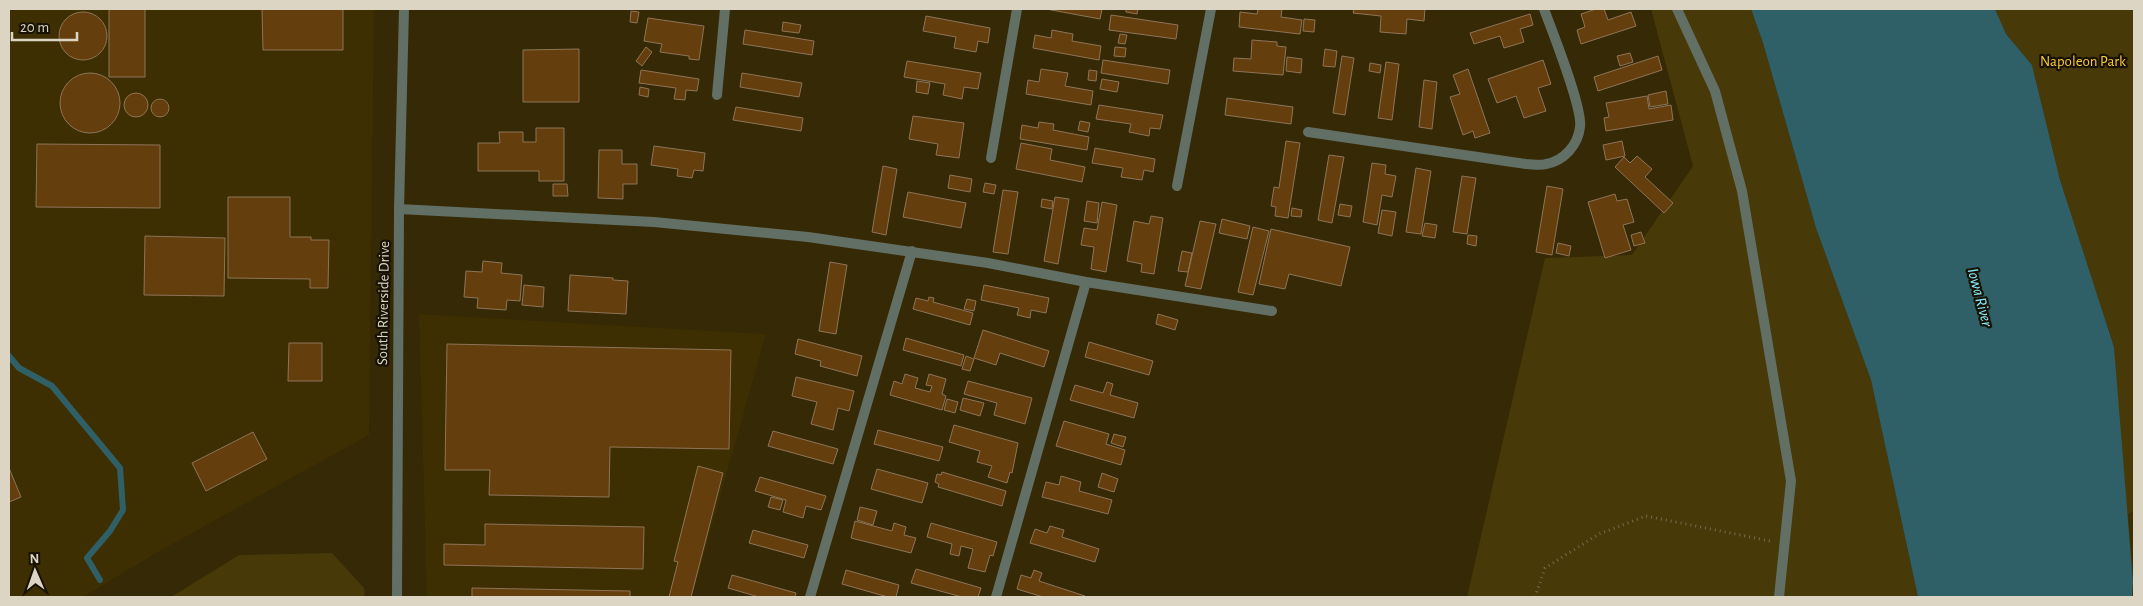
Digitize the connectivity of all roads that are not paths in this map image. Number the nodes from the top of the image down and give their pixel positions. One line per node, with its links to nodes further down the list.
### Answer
1 (404, 9): 11 (street, South Riverside Drive)
2 (726, 9): 7 (street)
3 (1018, 9): 9 (street)
4 (1211, 9): 10 (street)
5 (1544, 9): 8 (street)
6 (1677, 9): 18 (street)
7 (716, 95)
8 (1308, 132)
9 (991, 158)
10 (1178, 186)
11 (399, 209): 12 (street); 15 (street, South Riverside Drive)
12 (912, 251): 13 (street); 16 (street)
13 (1086, 282): 14 (street); 17 (street)
14 (1272, 310)
15 (396, 597)
16 (810, 597)
17 (996, 597)
18 (1779, 597)

